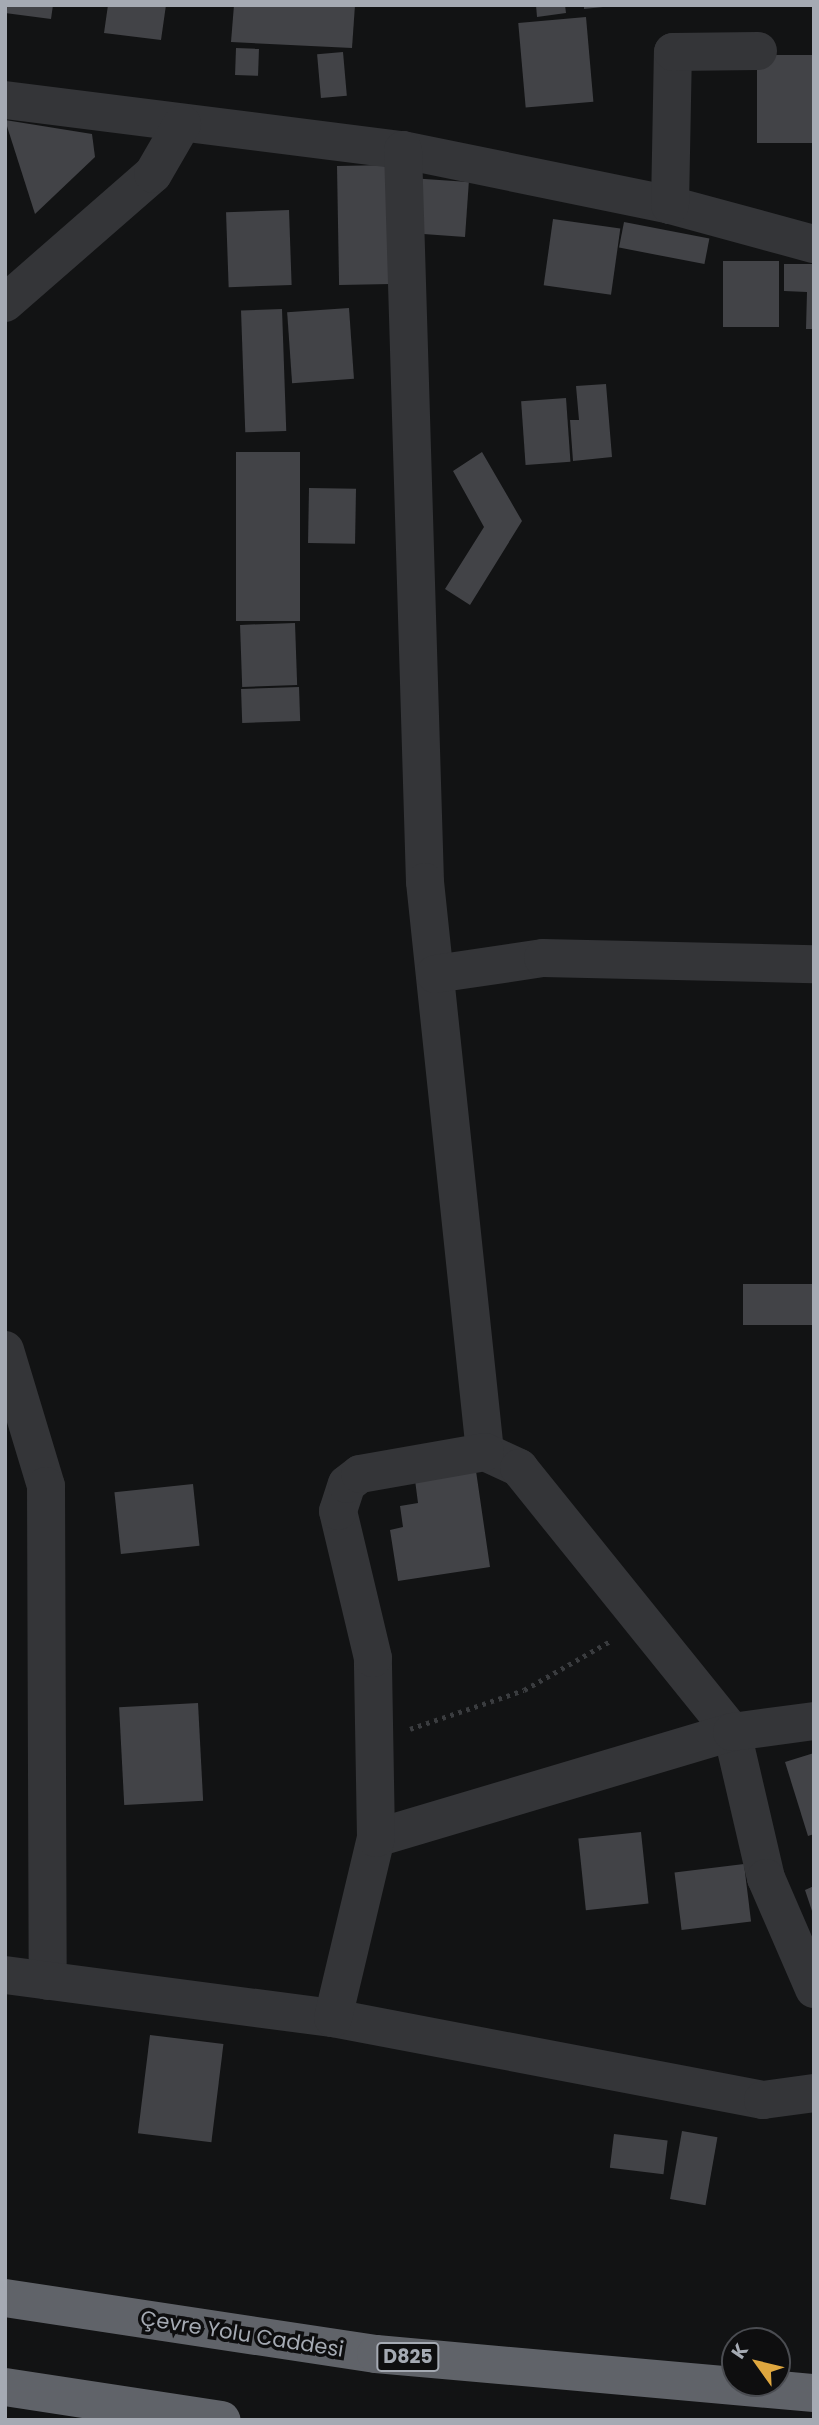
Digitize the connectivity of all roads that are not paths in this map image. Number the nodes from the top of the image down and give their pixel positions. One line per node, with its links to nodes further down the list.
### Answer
1 (758, 51): 5 (street)
2 (5, 100): 3 (street)
3 (182, 124): 4 (street); 7 (street)
4 (403, 150): 5 (street); 9 (street)
5 (670, 205): 6 (street)
6 (814, 244)
7 (5, 303)
8 (814, 964): 9 (street)
9 (435, 974): 11 (street)
10 (5, 1350): 16 (street)
11 (485, 1452): 13 (street); 14 (street)
12 (814, 1721): 13 (street)
13 (732, 1732): 14 (street); 17 (street)
14 (376, 1838): 18 (street)
15 (5, 1975): 16 (street)
16 (48, 1981): 18 (street)
17 (814, 1989)
18 (332, 2018): 19 (street)
19 (814, 2093)
20 (5, 2298): 23 (highway, Çevre Yolu Caddesi / D825)
21 (814, 2382): 22 (highway)
22 (791, 2383)
23 (721, 2384)
24 (5, 2387): 27 (highway)
25 (791, 2391): 26 (highway, Çevre Yolu Caddesi / D825)
26 (814, 2393)
27 (221, 2420)

